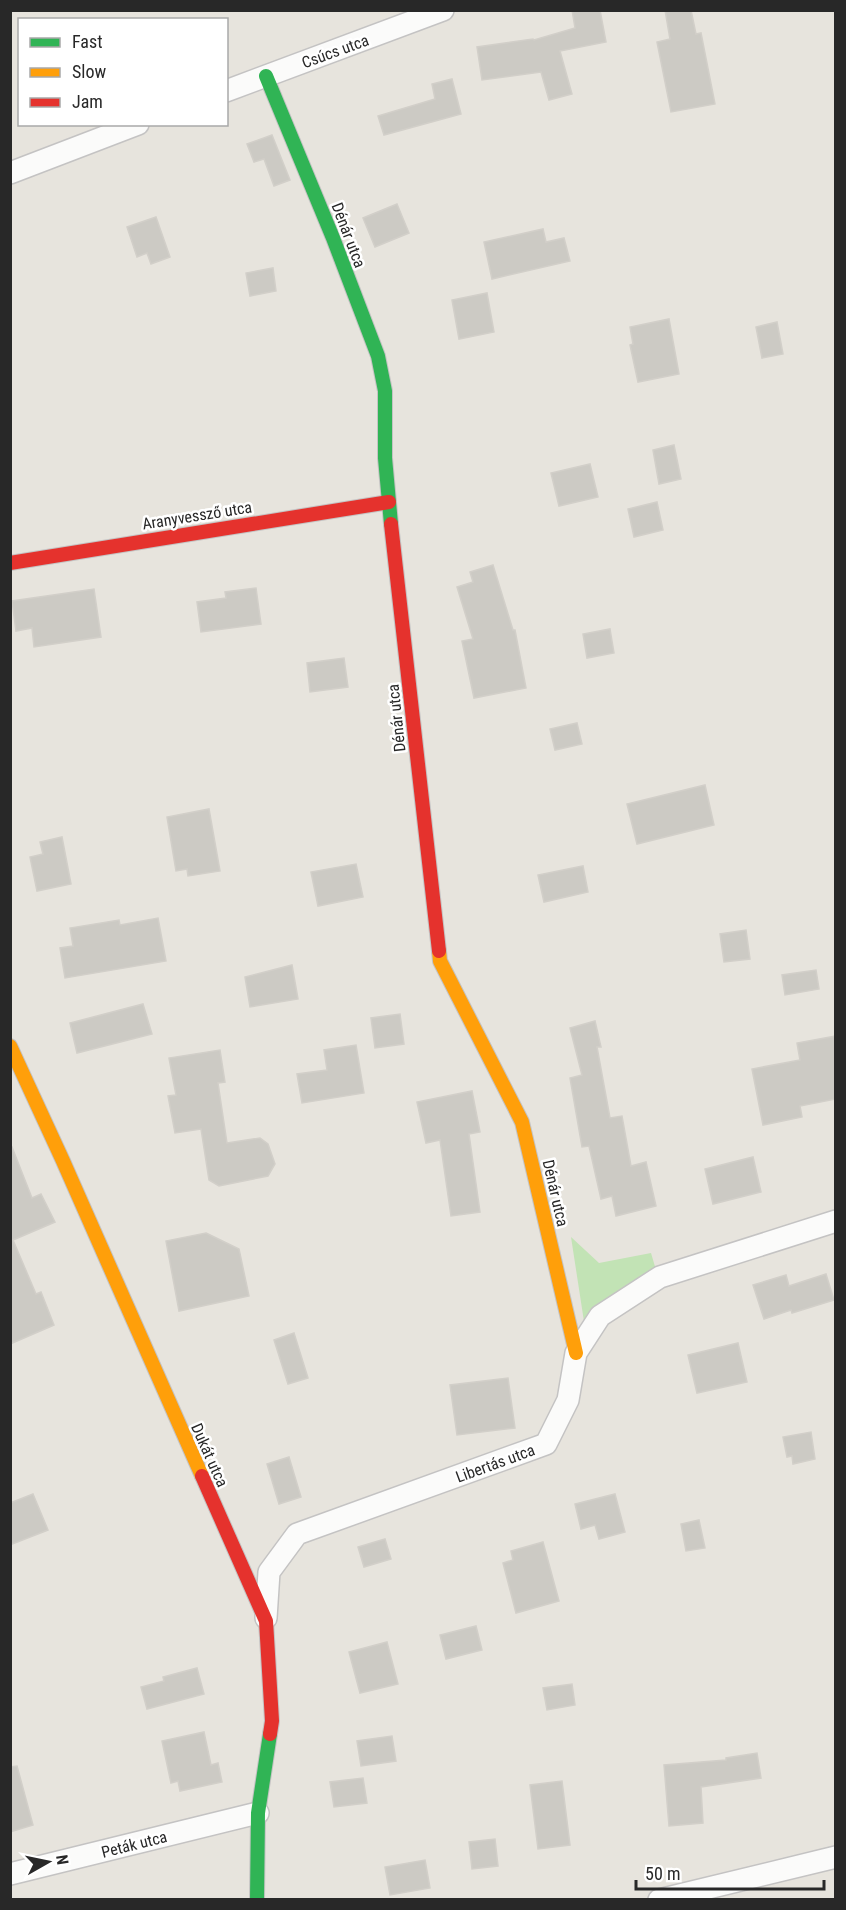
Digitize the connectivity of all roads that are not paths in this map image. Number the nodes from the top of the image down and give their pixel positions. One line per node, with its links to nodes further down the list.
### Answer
1 (443, 10): 2 (street, Csúcs utca)
2 (266, 76): 3 (street, Csúcs utca); 6 (street, Dénár utca)
3 (228, 90)
4 (133, 126): 5 (street)
5 (10, 172)
6 (389, 502): 7 (street, Aranyvessző utca); 10 (street, Dénár utca)
7 (10, 564)
8 (10, 1046): 11 (street, Dukát utca)
9 (836, 1221): 10 (street, Libertás utca)
10 (576, 1353): 11 (street, Libertás utca)
11 (266, 1622): 12 (street, Dukát utca)
12 (258, 1813): 14 (street, Peták utca); 15 (street, Dukát utca)
13 (836, 1857): 16 (street)
14 (10, 1874)
15 (257, 1899)
16 (659, 1899)

